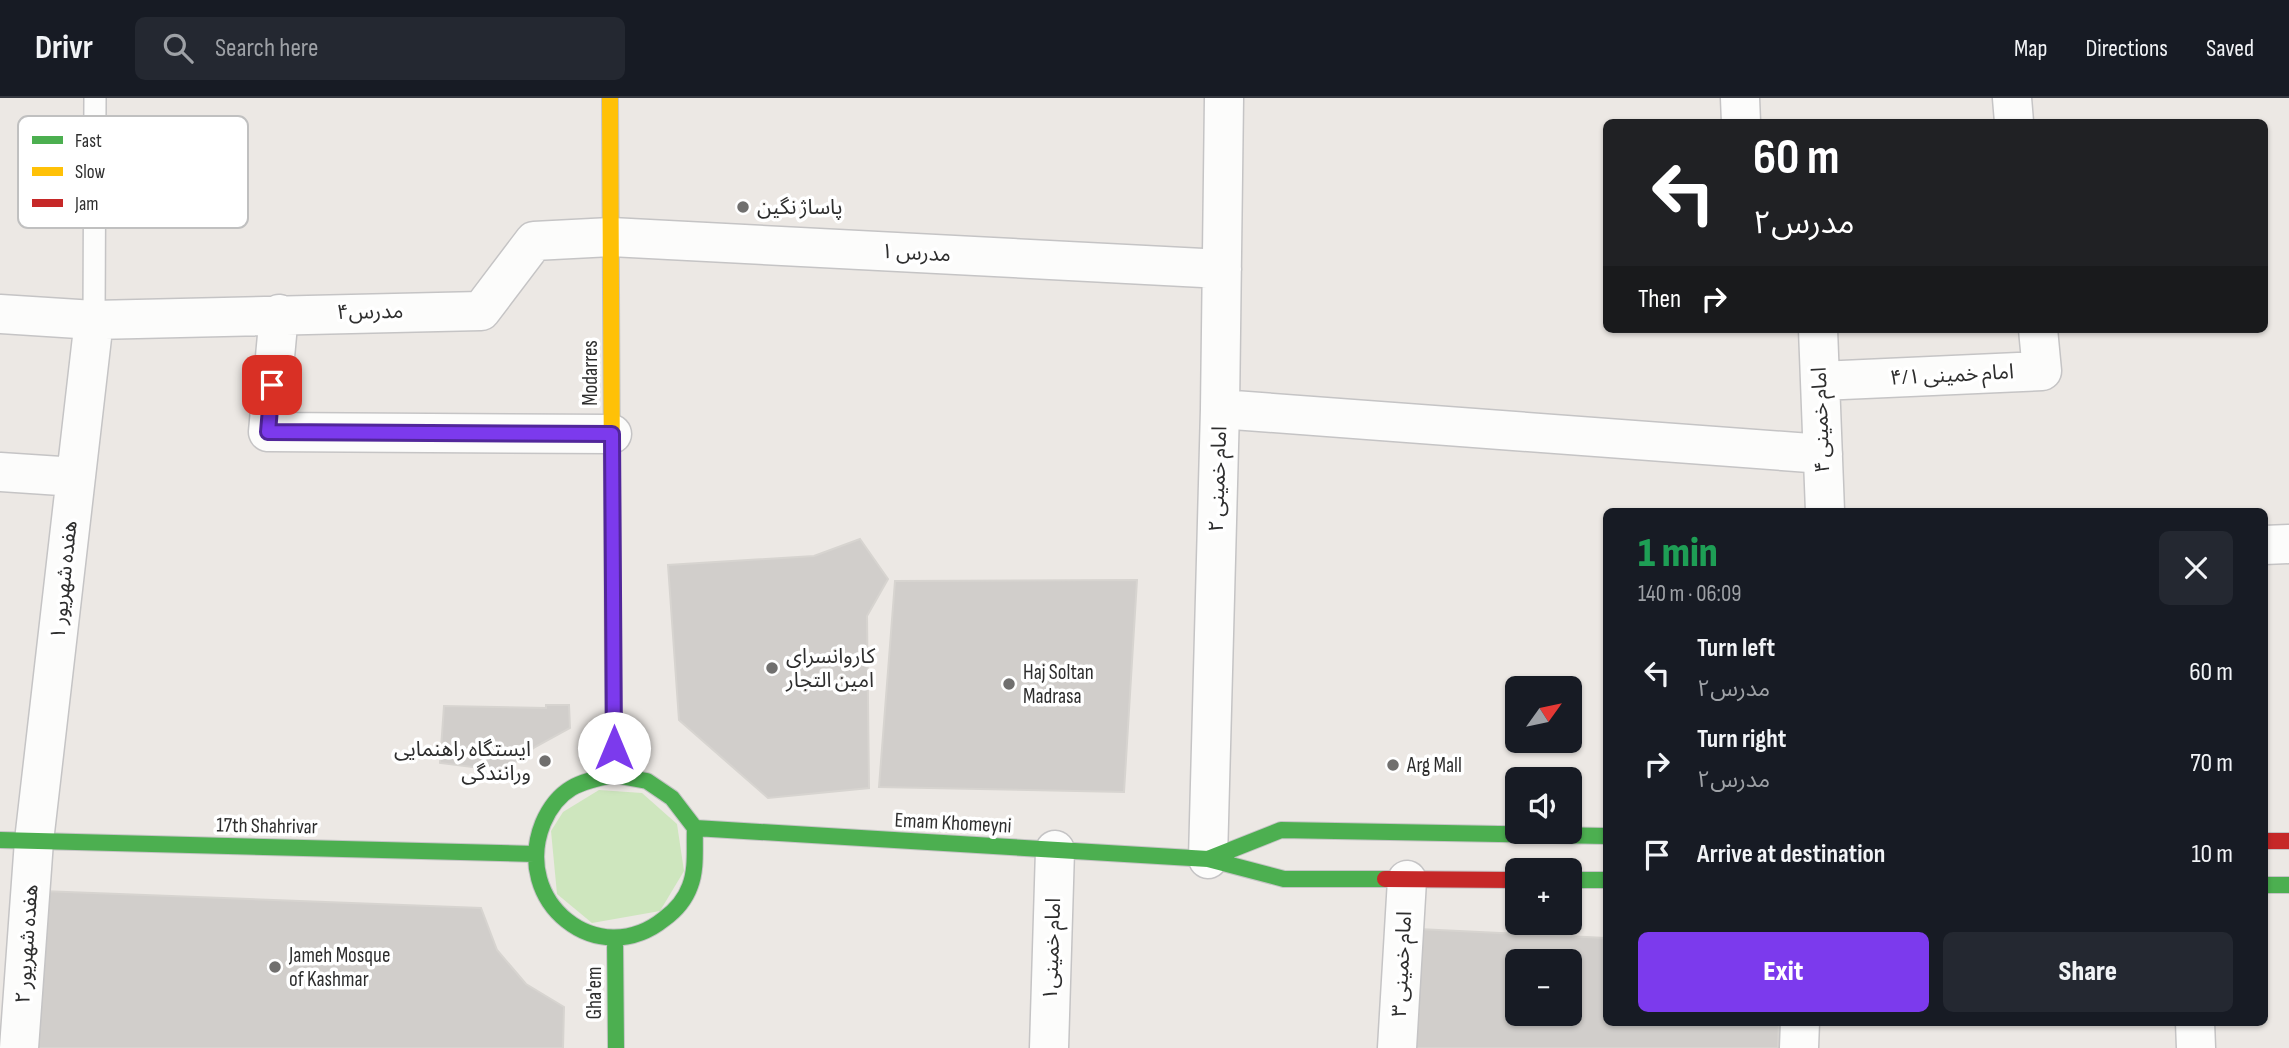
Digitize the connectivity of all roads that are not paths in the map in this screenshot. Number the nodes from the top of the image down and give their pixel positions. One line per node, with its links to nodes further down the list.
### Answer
1 (95, 98): 6 (lane)
2 (610, 98): 10 (main road, Modarres)
3 (1224, 98): 11 (street, امام خمینی ۲)
4 (1740, 98): 7 (street)
5 (2012, 98): 8 (street)
6 (95, 116)
7 (1741, 119)
8 (2014, 119)
9 (94, 228): 14 (lane)
10 (611, 237): 11 (street, مدرس ۱); 13 (street, مدرس۴); 19 (main road, Modarres)
11 (1222, 269): 18 (street, امام خمینی ۲)
12 (0, 314): 14 (street, مدرس۴)
13 (279, 314): 14 (street, مدرس۴); 19 (street)
14 (94, 320): 22 (street, هفده شهریور ۱)
15 (1818, 333): 17 (street, امام خمینی ۴)
16 (2038, 333): 17 (street, امام خمینی ۴/۱)
17 (1820, 381): 20 (street, امام خمینی ۴)
18 (1220, 409): 20 (street); 34 (street, امام خمینی ۲)
19 (612, 434): 26 (main road, Modarres)
20 (1823, 454): 23 (street, امام خمینی ۴)
21 (0, 472): 22 (street)
22 (76, 477): 29 (street, هفده شهریور ۱)
23 (1825, 508)
24 (2289, 544): 25 (street)
25 (2268, 545)
26 (614, 775): 27 (main road); 33 (main road)
27 (695, 828): 32 (main road, Emam Khomeyni); 41 (main road)
28 (1603, 836): 34 (main road, Emam Khomeyni)
29 (17, 840): 33 (main road, 17th Shahrivar); 44 (street, هفده شهریور ۲)
30 (2268, 841): 31 (main road)
31 (2289, 841)
32 (1055, 850): 34 (main road, Emam Khomeyni); 46 (street, امام خمینی۱)
33 (534, 854): 41 (main road)
34 (1208, 859): 35 (main road, Emam Khomeyni)
35 (1407, 880): 36 (main road, Emam Khomeyni); 47 (street, امام خمینی ۳)
36 (1505, 880)
37 (1582, 880): 38 (main road)
38 (1603, 880)
39 (2268, 885): 40 (main road)
40 (2289, 885)
41 (615, 937): 45 (main road, Gha'em)
42 (1800, 1026): 48 (street)
43 (2195, 1026): 49 (street)
44 (19, 1048)
45 (616, 1048)
46 (1049, 1048)
47 (1397, 1048)
48 (1799, 1048)
49 (2196, 1048)

